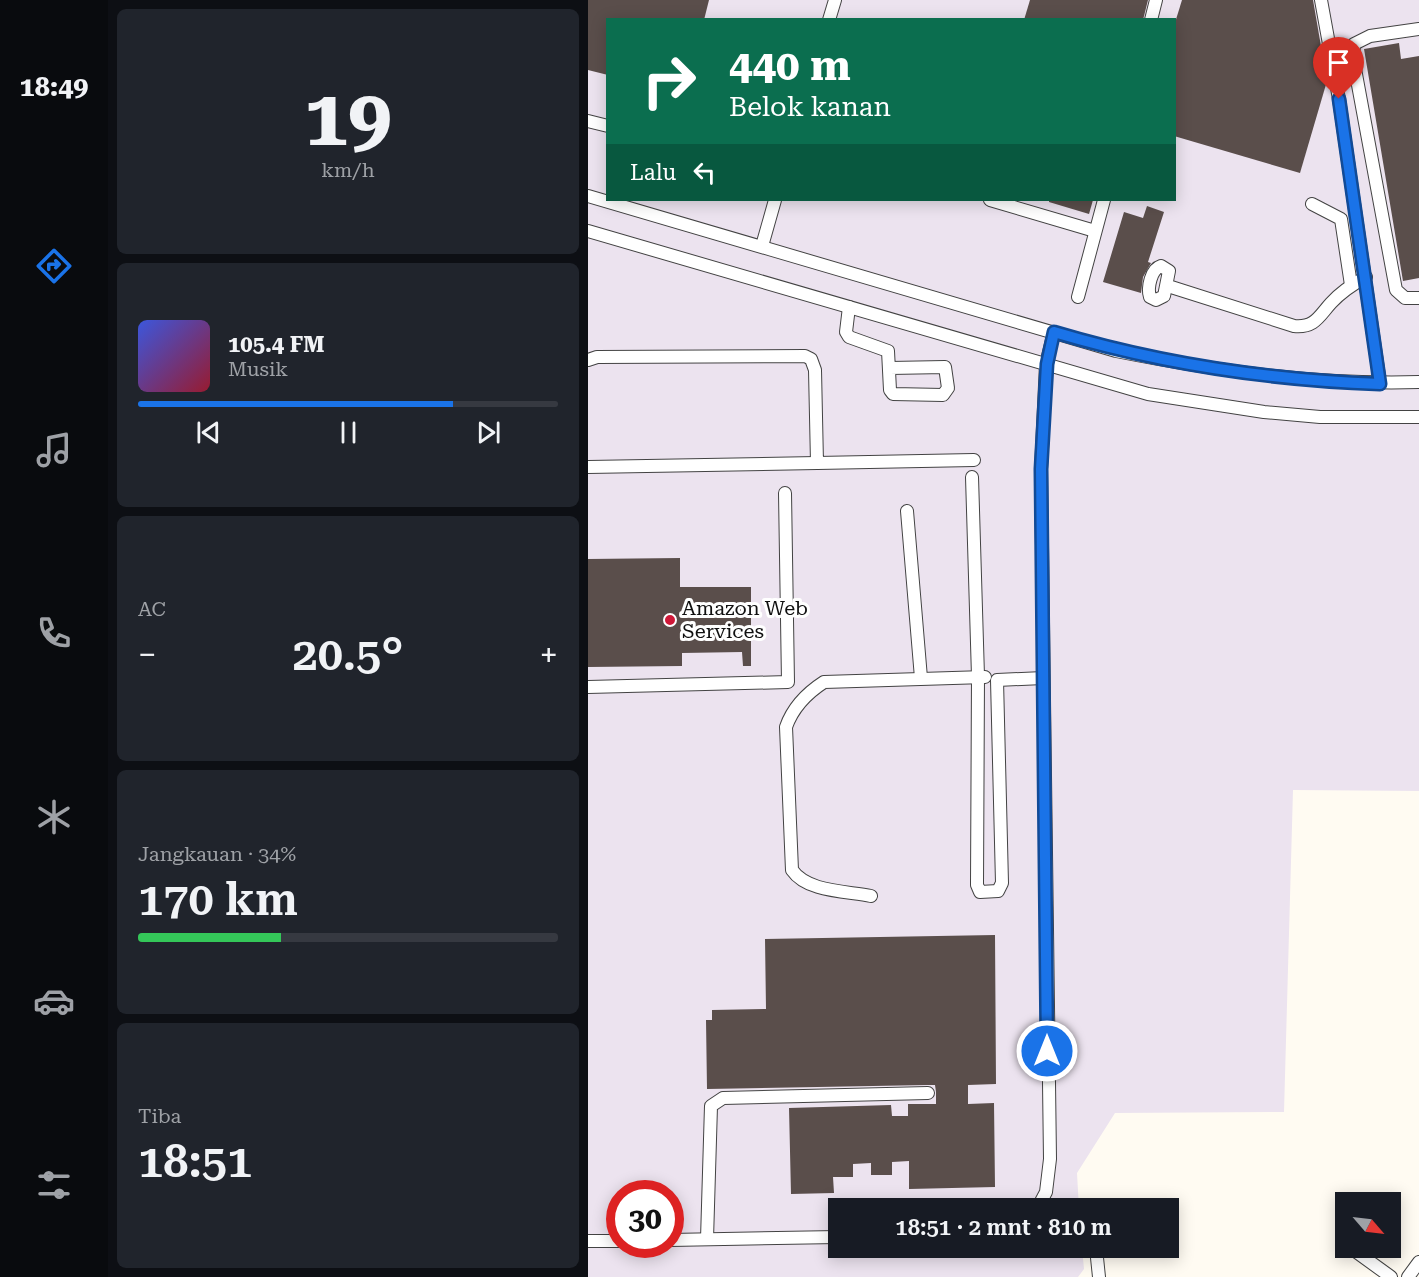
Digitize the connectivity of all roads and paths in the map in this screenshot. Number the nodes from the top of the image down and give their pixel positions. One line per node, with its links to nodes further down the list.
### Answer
1 (835, 0): 4 (street)
2 (1156, 0): 5 (street)
3 (1321, 0): 17 (street)
4 (830, 18)
5 (1152, 18)
6 (1419, 30): 21 (street)
7 (588, 121): 8 (street)
8 (606, 126)
9 (588, 196): 16 (street)
10 (775, 201): 16 (street)
11 (993, 201): 15 (street)
12 (1104, 201): 15 (street)
13 (1312, 204): 18 (street)
14 (588, 231): 22 (street)
15 (1095, 231): 20 (street)
16 (762, 246): 23 (street)
17 (1366, 277): 18 (street); 28 (street)
18 (1351, 285): 19 (street)
19 (1168, 286)
20 (1078, 297)
21 (1419, 298)
22 (849, 307): 25 (street); 26 (street)
23 (1054, 332): 25 (street); 28 (street)
24 (588, 360): 31 (street)
25 (1047, 364): 29 (street); 39 (street)
26 (890, 368): 26 (street)
27 (1419, 382): 28 (street)
28 (1380, 384)
29 (1419, 417)
30 (974, 460): 31 (street)
31 (817, 463): 32 (street)
32 (588, 467)
33 (972, 477): 36 (street)
34 (785, 493): 40 (street)
35 (907, 511): 37 (street)
36 (978, 676): 37 (street); 38 (street); 38 (street)
37 (921, 678): 41 (street)
38 (998, 678): 39 (street)
39 (1043, 678): 43 (street)
40 (588, 687)
41 (871, 896)
42 (928, 1093): 45 (street)
43 (1043, 1198)
44 (828, 1237): 45 (street)
45 (707, 1239): 46 (street)
46 (684, 1240)
47 (588, 1241): 48 (street)
48 (606, 1241)
49 (1097, 1258): 52 (street)
50 (1365, 1258): 53 (street)
51 (1419, 1262): 54 (street)
52 (1099, 1277)
53 (1391, 1277)
54 (1408, 1277)

